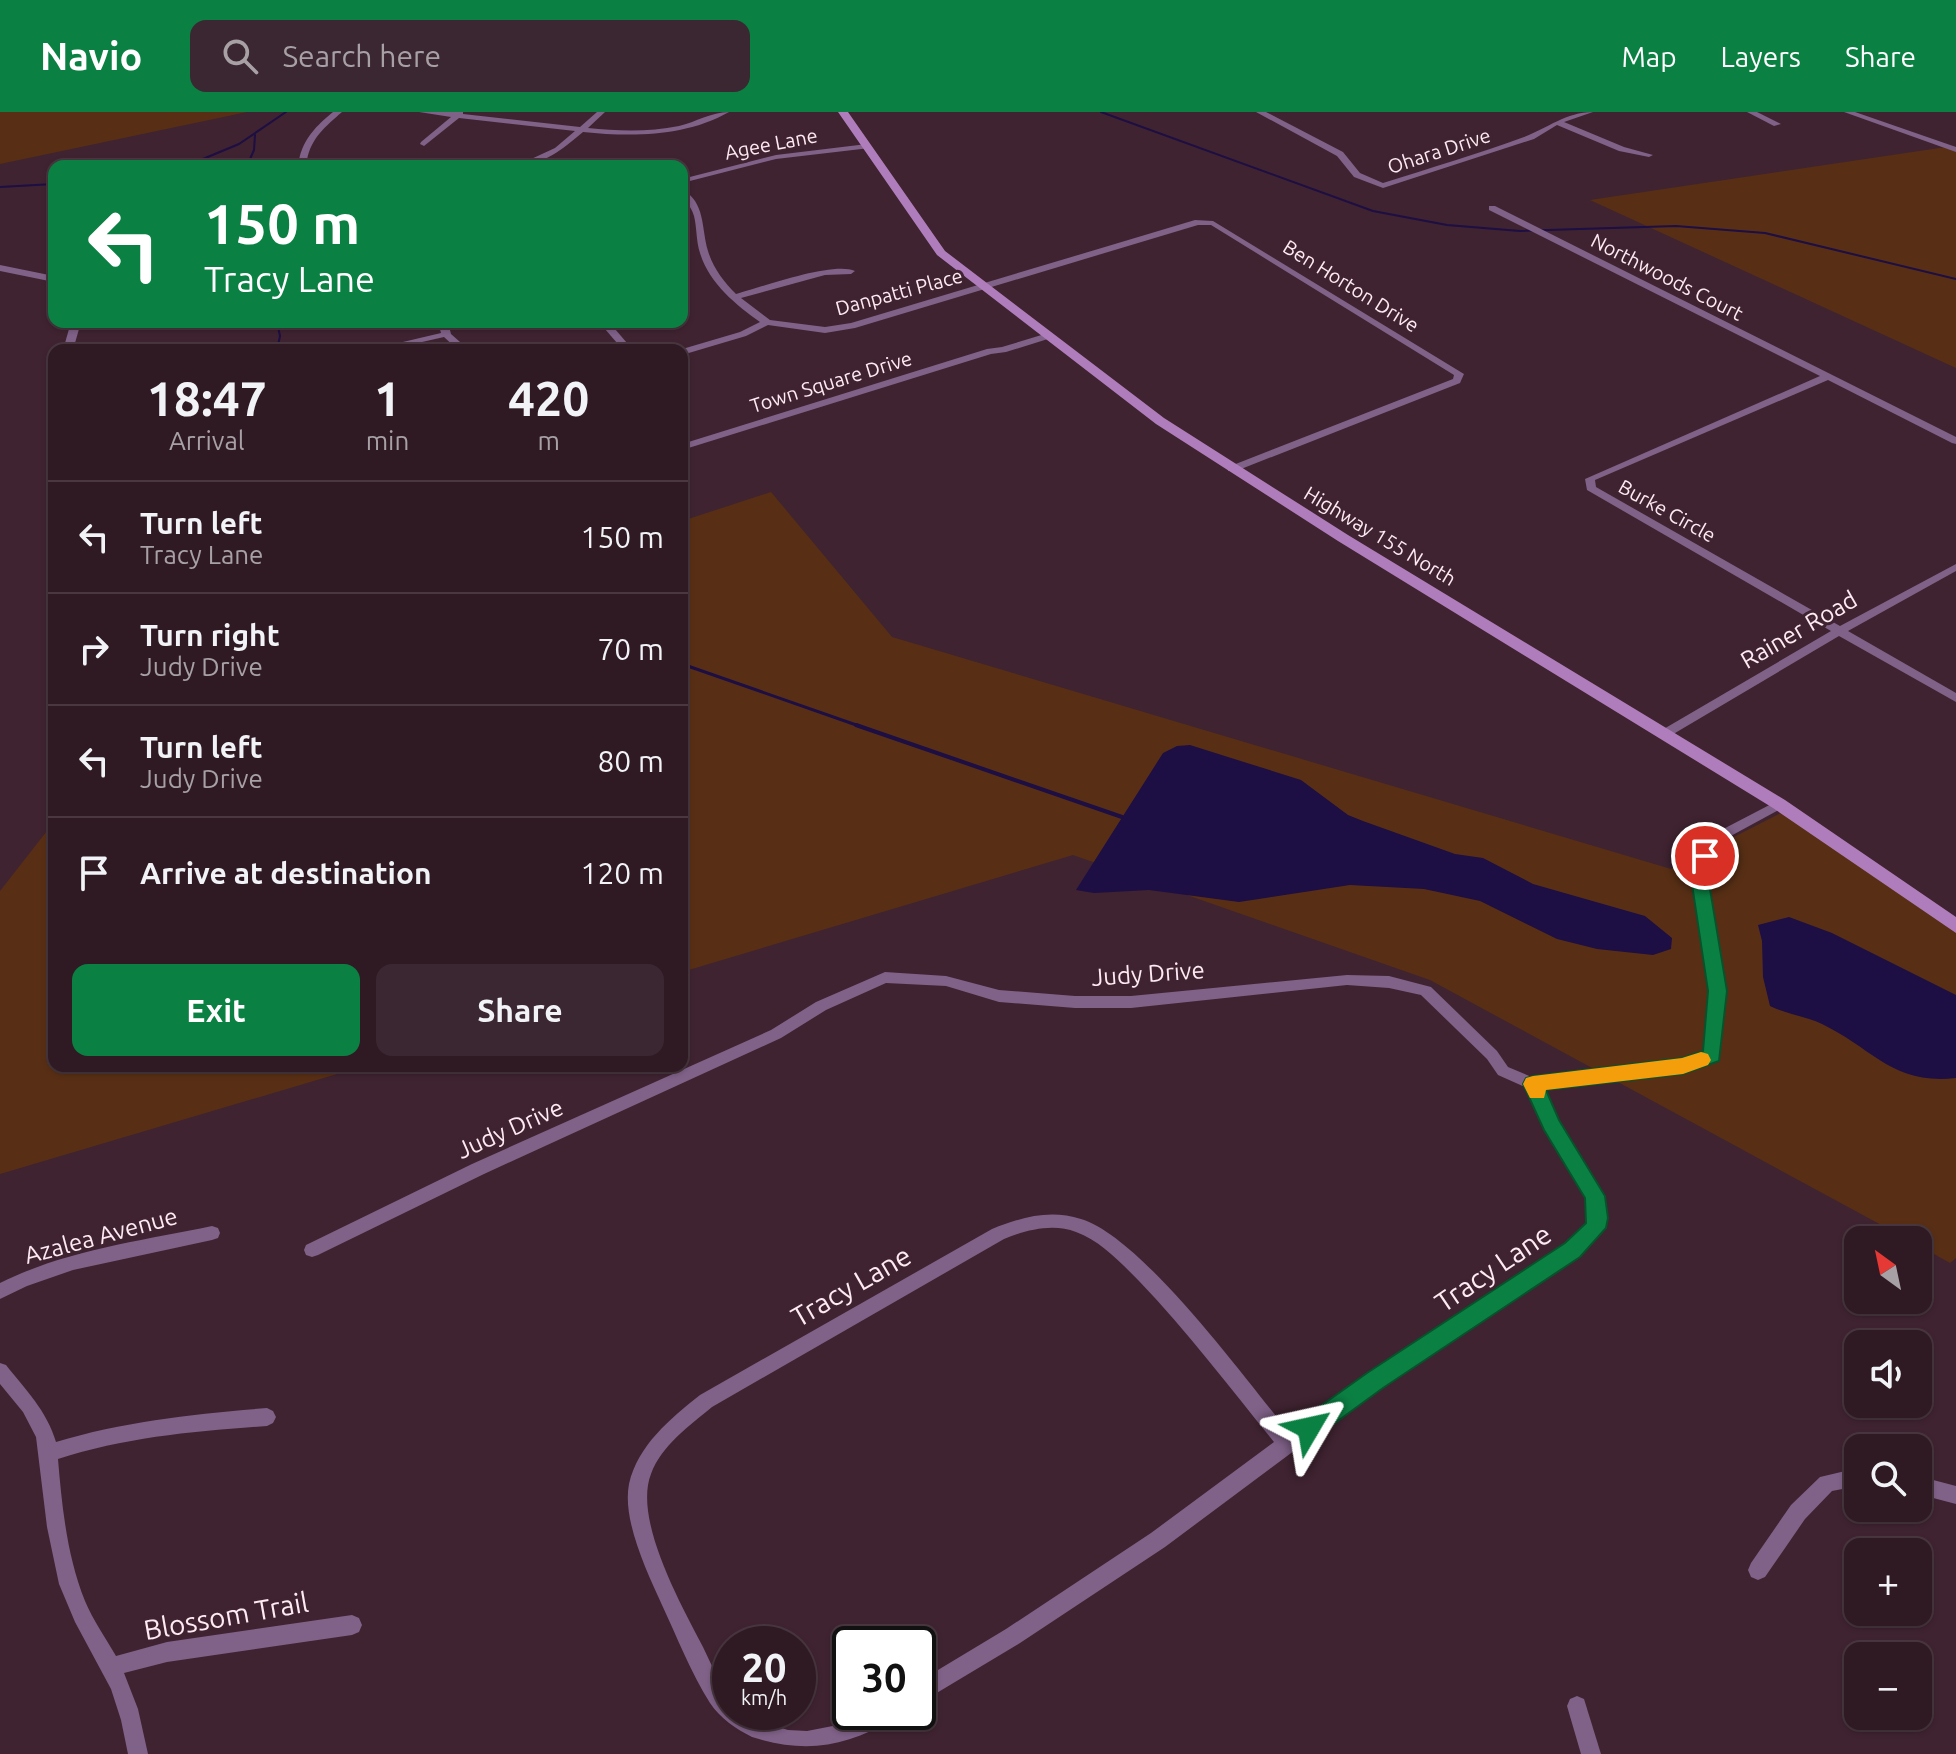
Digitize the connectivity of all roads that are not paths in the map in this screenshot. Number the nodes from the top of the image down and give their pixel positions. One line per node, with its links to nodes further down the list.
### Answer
1 (338, 112): 18 (street)
2 (423, 112): 10 (street)
3 (601, 112): 13 (street)
4 (725, 112): 13 (street)
5 (843, 112): 15 (main road, Highway 155 North)
6 (1260, 112): 11 (street, Ohara Drive)
7 (1589, 112): 11 (street, Ohara Drive)
8 (1751, 112): 12 (street)
9 (1848, 112): 16 (street)
10 (459, 114): 13 (street); 14 (street)
11 (1557, 122): 17 (street)
12 (1777, 124)
13 (582, 130): 19 (street)
14 (424, 144)
15 (867, 146): 20 (street, Agee Lane); 26 (main road, Highway 155 North)
16 (1956, 150)
17 (1649, 155)
18 (303, 160)
19 (534, 160)
20 (688, 179)
21 (688, 197): 27 (street)
22 (1492, 208): 37 (street, Northwoods Court)
23 (0, 268): 25 (street)
24 (851, 271): 27 (street)
25 (48, 278)
26 (986, 288): 28 (street, Danpatti Place); 31 (main road, Highway 155 North); 40 (street, Ben Horton Drive)
27 (735, 297): 28 (street)
28 (767, 322): 36 (street)
29 (445, 328): 32 (street)
30 (609, 328): 35 (street)
31 (1044, 333): 39 (street, Town Square Drive); 40 (main road, Highway 155 North)
32 (447, 334): 33 (street); 34 (street)
33 (401, 344)
34 (458, 344)
35 (623, 344)
36 (688, 350)
37 (1827, 377): 38 (street); 42 (street, Burke Circle)
38 (1956, 441)
39 (688, 445)
40 (1232, 469): 44 (main road, Highway 155 North)
41 (1956, 567): 42 (street, Rainer Road)
42 (1841, 630): 43 (street, Burke Circle); 44 (street, Rainer Road)
43 (1956, 698)
44 (1666, 733): 45 (main road, Highway 155 North)
45 (1779, 804): 46 (main road, Highway 155 North); 47 (street)
46 (1956, 926)
47 (1533, 1084): 49 (street, Judy Drive); 53 (street, Tracy Lane)
48 (212, 1233): 50 (street, Azalea Avenue)
49 (312, 1250)
50 (1, 1290)
51 (0, 1371): 54 (street)
52 (267, 1417): 54 (street)
53 (1287, 1444): 61 (street, Tracy Lane); 62 (street, Tracy Lane)
54 (50, 1453): 60 (street)
55 (1844, 1480): 58 (street)
56 (1932, 1489): 57 (street)
57 (1956, 1495)
58 (1758, 1570)
59 (352, 1625): 60 (street, Blossom Trail)
60 (110, 1667): 66 (street)
61 (936, 1682)
62 (712, 1684)
63 (1577, 1706): 67 (street)
64 (746, 1730): 65 (street, Tracy Lane)
65 (858, 1730)
66 (138, 1754)
67 (1591, 1754)

